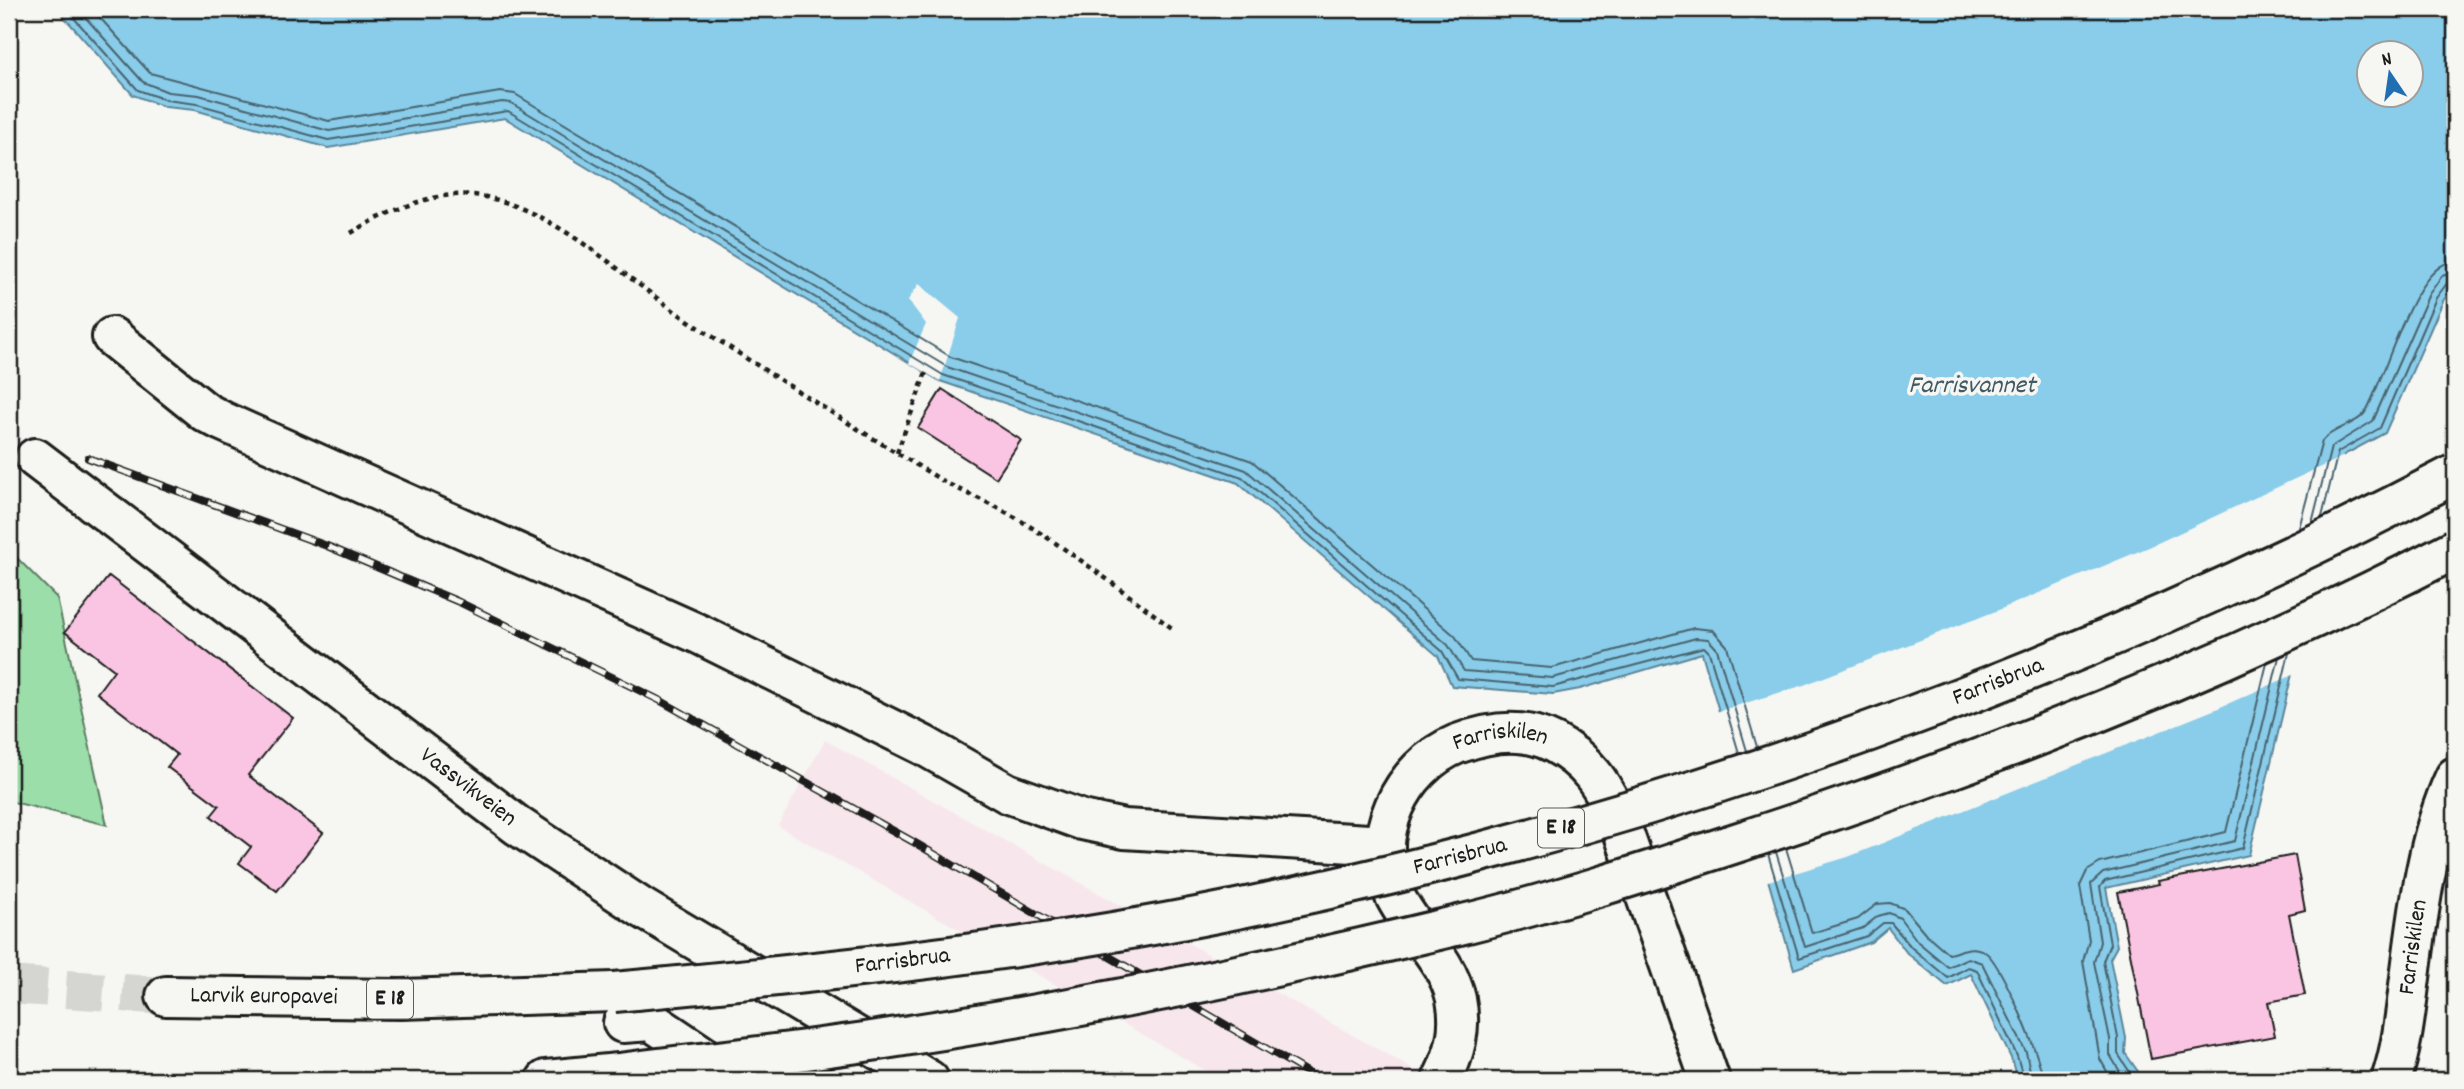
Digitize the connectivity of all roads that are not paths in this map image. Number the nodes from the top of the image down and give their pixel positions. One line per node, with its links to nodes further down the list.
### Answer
1 (112, 337): 6 (main road)
2 (35, 458): 11 (main road, Vassvikveien)
3 (2455, 474): 8 (main road, Farrisbrua / E 18, bridge)
4 (2455, 549): 9 (main road, bridge)
5 (2455, 777): 14 (main road, Farriskilen)
6 (1385, 845): 12 (main road, Farriskilen); 13 (main road, Farriskilen)
7 (166, 996): 8 (main road, Larvik europavei / E 18)
8 (619, 1007): 10 (main road)
9 (546, 1080)
10 (739, 1080)
11 (929, 1080)
12 (1441, 1080)
13 (1710, 1080)
14 (2390, 1080)

